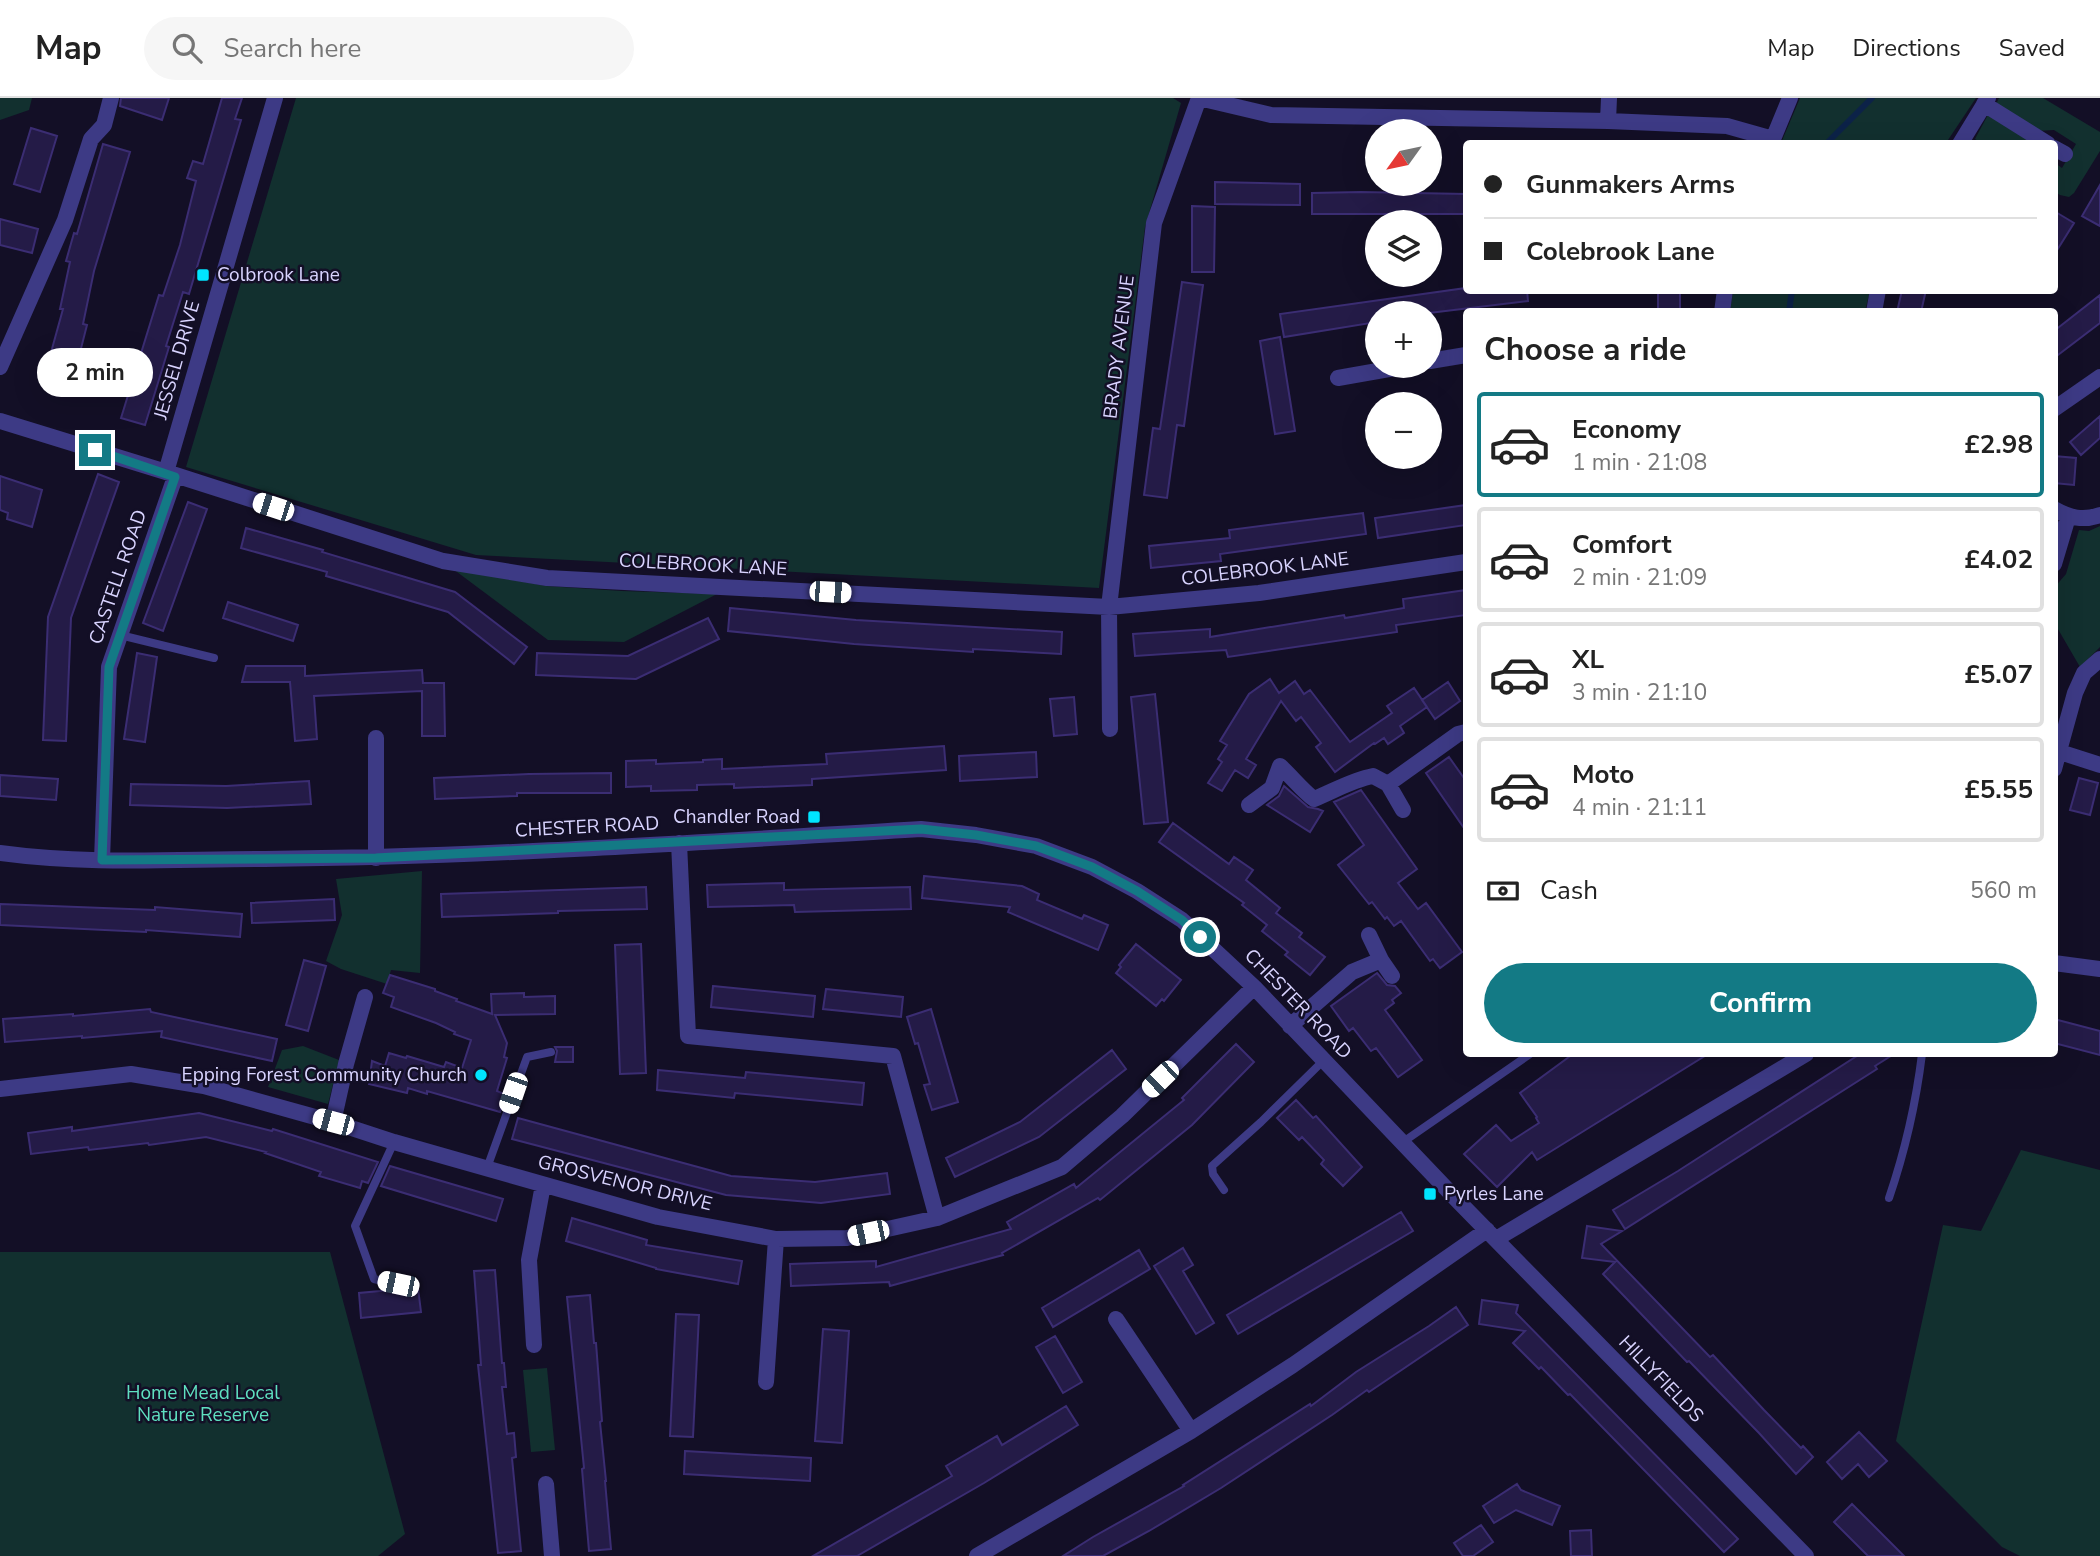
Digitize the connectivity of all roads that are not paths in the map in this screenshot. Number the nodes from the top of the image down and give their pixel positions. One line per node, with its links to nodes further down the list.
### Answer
1 (110, 98): 14 (street)
2 (275, 98): 20 (street, JESSEL DRIVE)
3 (1199, 98): 7 (street); 25 (street, BRADY AVENUE)
4 (1609, 98): 7 (street)
5 (1790, 98): 9 (street)
6 (1986, 101): 10 (street); 11 (street)
7 (1608, 121): 8 (street)
8 (1769, 140)
9 (1772, 140)
10 (1962, 140)
11 (2042, 140)
12 (1463, 356): 13 (street)
13 (1442, 359)
14 (0, 367)
15 (1365, 373): 17 (street)
16 (2100, 377): 18 (street)
17 (1338, 378)
18 (2058, 406)
19 (0, 421): 20 (street, COLEBROOK LANE)
20 (171, 474): 25 (street, COLEBROOK LANE); 26 (street, CASTELL ROAD)
21 (2061, 513): 22 (street); 23 (street)
22 (2100, 515)
23 (2058, 535)
24 (1463, 562): 25 (street, COLEBROOK LANE)
25 (1109, 607): 29 (street, BRADY AVENUE)
26 (120, 635): 27 (lane); 41 (street, CASTELL ROAD)
27 (214, 658)
28 (2100, 659): 32 (street)
29 (1111, 729)
30 (1463, 733): 35 (street)
31 (376, 738): 40 (street)
32 (2060, 752): 33 (street); 34 (street)
33 (2058, 758)
34 (2100, 765)
35 (1388, 784): 36 (street); 37 (street)
36 (1249, 805)
37 (1403, 810)
38 (679, 843): 40 (street, CHESTER ROAD); 47 (street, CHESTER ROAD); 63 (street)
39 (0, 853): 41 (street, CHESTER ROAD)
40 (376, 858): 41 (street, CHESTER ROAD)
41 (102, 860)
42 (1369, 934): 43 (street)
43 (1381, 960): 46 (street); 49 (street)
44 (2058, 964): 45 (street)
45 (2100, 969)
46 (1392, 976)
47 (1254, 987): 49 (street, CHESTER ROAD); 63 (street, GROSVENOR DRIVE)
48 (365, 998): 56 (street)
49 (1290, 1026): 54 (street, CHESTER ROAD)
50 (551, 1052): 59 (lane)
51 (1526, 1057): 58 (lane)
52 (1922, 1057): 62 (lane)
53 (1783, 1059): 64 (street)
54 (1324, 1060): 58 (street, CHESTER ROAD); 61 (lane)
55 (0, 1089): 56 (street, GROSVENOR DRIVE)
56 (333, 1122): 57 (street, GROSVENOR DRIVE)
57 (394, 1142): 59 (street, GROSVENOR DRIVE); 66 (lane)
58 (1403, 1142): 64 (street, CHESTER ROAD)
59 (487, 1168): 60 (street, GROSVENOR DRIVE)
60 (543, 1185): 65 (street, GROSVENOR DRIVE); 68 (street)
61 (1224, 1190)
62 (1889, 1198)
63 (936, 1218): 65 (street, GROSVENOR DRIVE)
64 (1491, 1235): 70 (street); 74 (street, HILLYFIELDS)
65 (776, 1239): 69 (street)
66 (398, 1284)
67 (1116, 1319): 70 (street)
68 (534, 1345)
69 (766, 1382)
70 (1191, 1431): 73 (street)
71 (546, 1483): 72 (street)
72 (552, 1556)
73 (977, 1556)
74 (1806, 1556)

